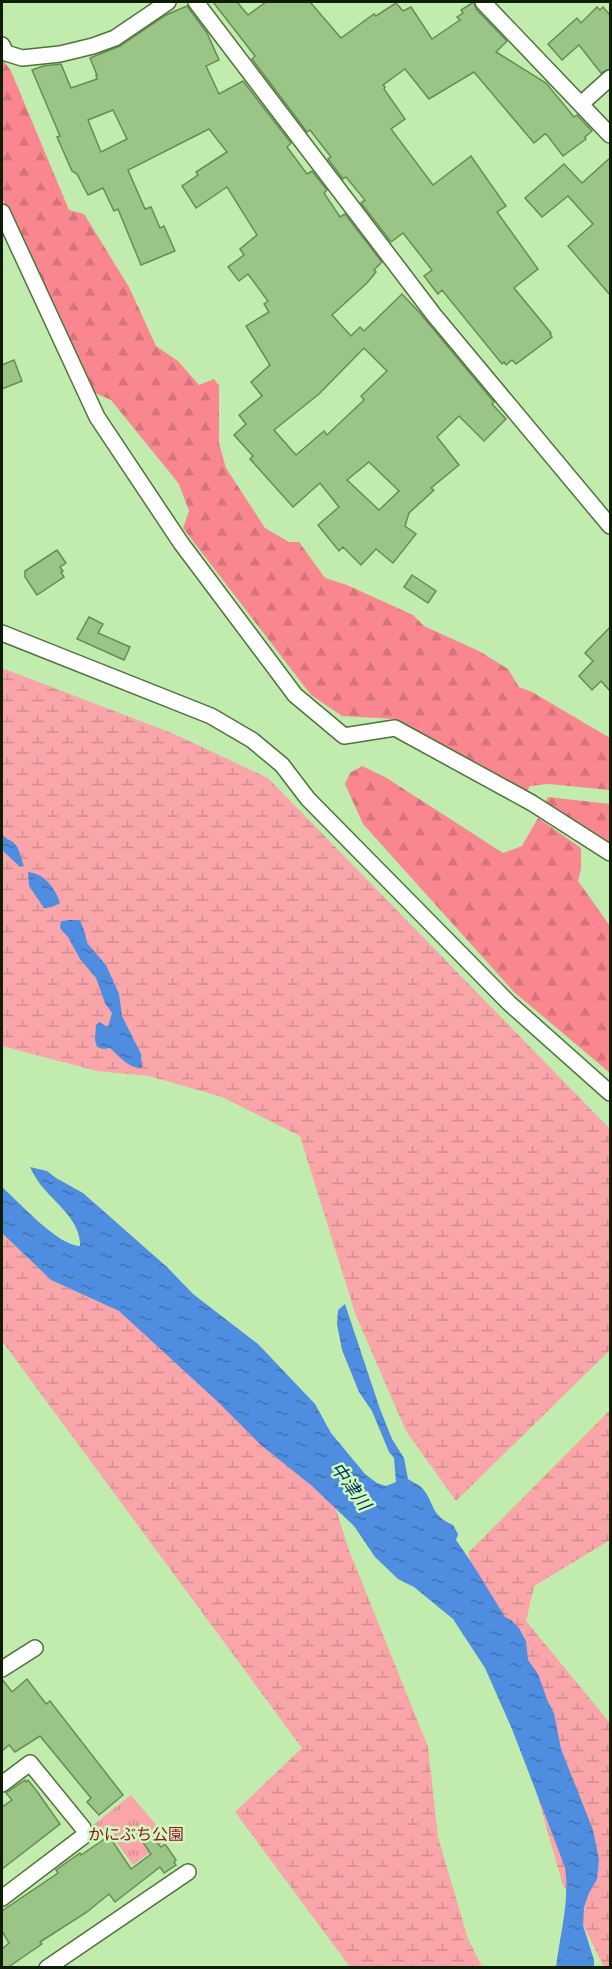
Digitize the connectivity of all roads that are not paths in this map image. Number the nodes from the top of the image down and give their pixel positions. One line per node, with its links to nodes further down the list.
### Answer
1 (168, 2): 4 (street)
2 (196, 2): 9 (street)
3 (483, 2): 6 (street)
4 (2, 45)
5 (610, 78): 6 (street)
6 (581, 104): 7 (street)
7 (610, 135)
8 (2, 212): 11 (street)
9 (610, 526)
10 (2, 633): 12 (street)
11 (610, 853)
12 (610, 1093)
13 (35, 1648): 14 (street)
14 (2, 1669)
15 (2, 1784): 17 (street)
16 (188, 1872): 18 (street)
17 (2, 1898)
18 (47, 1968)

